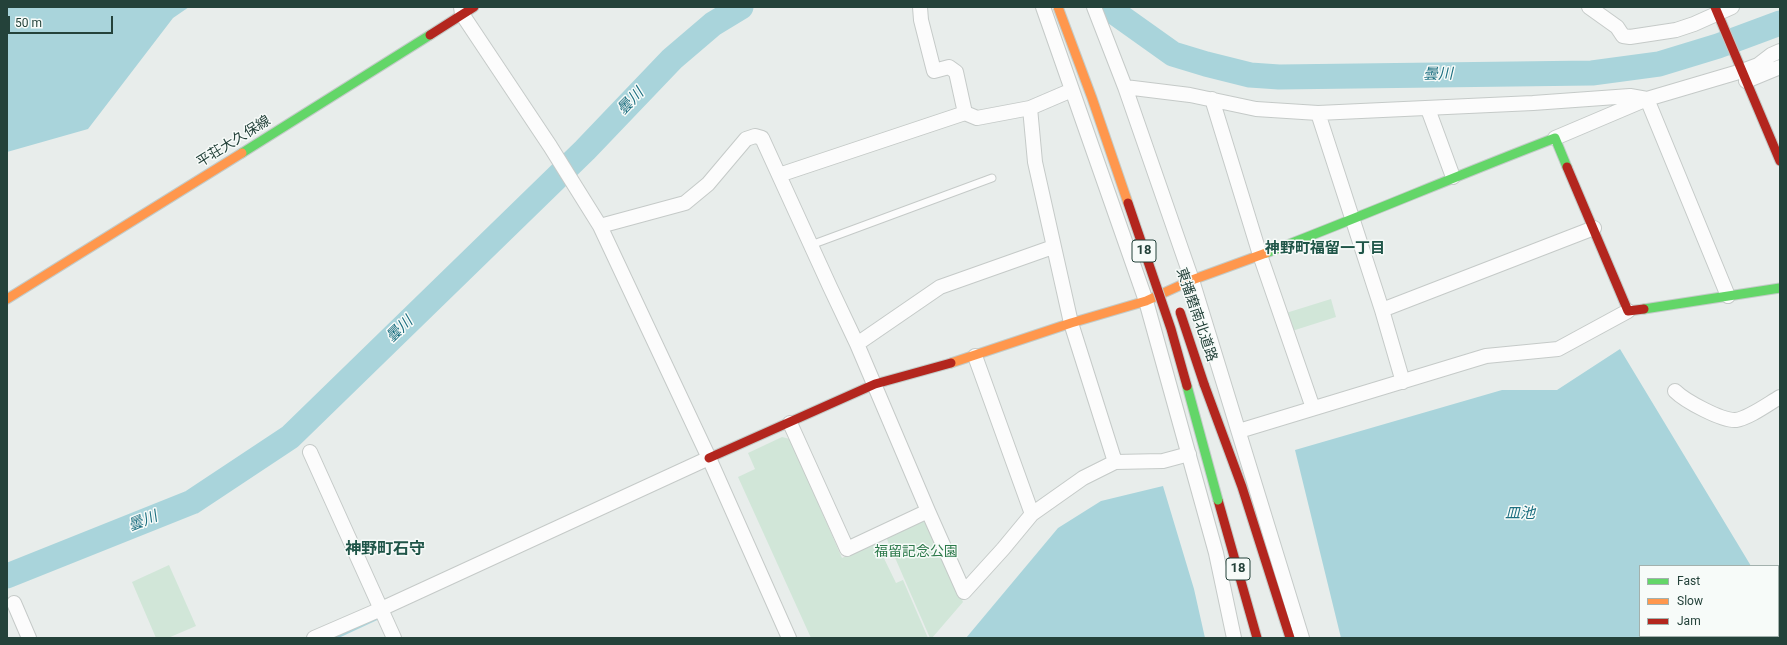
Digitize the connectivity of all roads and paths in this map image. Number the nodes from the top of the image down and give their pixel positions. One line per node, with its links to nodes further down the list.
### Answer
1 (920, 7): 18 (street)
2 (1043, 7): 13 (street)
3 (1058, 7): 54 (main road, 東播磨南北道路 / 18, bridge)
4 (1094, 7): 12 (street)
5 (1589, 7): 8 (street)
6 (1732, 7): 8 (street)
7 (466, 9): 26 (street); 35 (main road, 平荘大久保線)
8 (1716, 10): 11 (main road)
9 (1780, 51): 11 (street)
10 (1780, 68): 11 (street)
11 (1744, 76): 15 (street); 21 (main road)
12 (1125, 87): 14 (street); 32 (street)
13 (1072, 90): 16 (street); 36 (street)
14 (1212, 99): 19 (street); 30 (street)
15 (1648, 99): 17 (street); 20 (street); 34 (street)
16 (1030, 108): 18 (street); 29 (street)
17 (1428, 109): 19 (street); 23 (street)
18 (965, 113): 22 (street)
19 (1318, 113): 25 (street)
20 (1555, 138): 23 (main road); 27 (main road)
21 (1780, 160)
22 (779, 175): 26 (street); 28 (street)
23 (1453, 177): 25 (main road)
24 (992, 178): 28 (lane)
25 (1352, 220): 30 (main road); 37 (street)
26 (600, 226): 52 (street)
27 (1594, 228): 37 (street); 38 (main road)
28 (811, 245): 40 (street)
29 (1053, 247): 39 (street); 40 (street)
30 (1260, 256): 32 (main road); 47 (street)
31 (1170, 280): 44 (main road, 東播磨南北道路 / 18, bridge)
32 (1192, 280): 36 (main road); 49 (street)
33 (1780, 288): 34 (main road)
34 (1728, 296): 38 (main road)
35 (7, 299)
36 (1146, 301): 39 (main road); 51 (street)
37 (1382, 310): 42 (street)
38 (1628, 311): 42 (street)
39 (1071, 324): 41 (main road); 53 (street)
40 (857, 344): 43 (street)
41 (975, 356): 43 (main road); 56 (street)
42 (1404, 382): 47 (street)
43 (875, 384): 48 (main road); 55 (street)
44 (1204, 384): 57 (main road, 東播磨南北道路 / 18); 66 (main road, 18)
45 (1675, 391): 46 (street)
46 (1780, 397)
47 (1313, 408): 49 (street)
48 (790, 423): 52 (main road); 55 (street)
49 (1239, 431): 67 (street)
50 (310, 452): 59 (street)
51 (1190, 454): 53 (street); 60 (street)
52 (709, 458): 59 (street); 64 (street)
53 (1115, 462): 56 (street)
54 (1218, 500): 60 (main road, 18); 65 (main road, 東播磨南北道路 / 18)
55 (928, 511): 56 (street)
56 (1032, 514)
57 (1248, 538)
58 (14, 603): 61 (street)
59 (381, 609): 62 (street); 63 (street)
60 (1240, 634)
61 (29, 638)
62 (314, 638)
63 (394, 638)
64 (789, 638)
65 (1257, 638)
66 (1290, 638)
67 (1302, 638)

